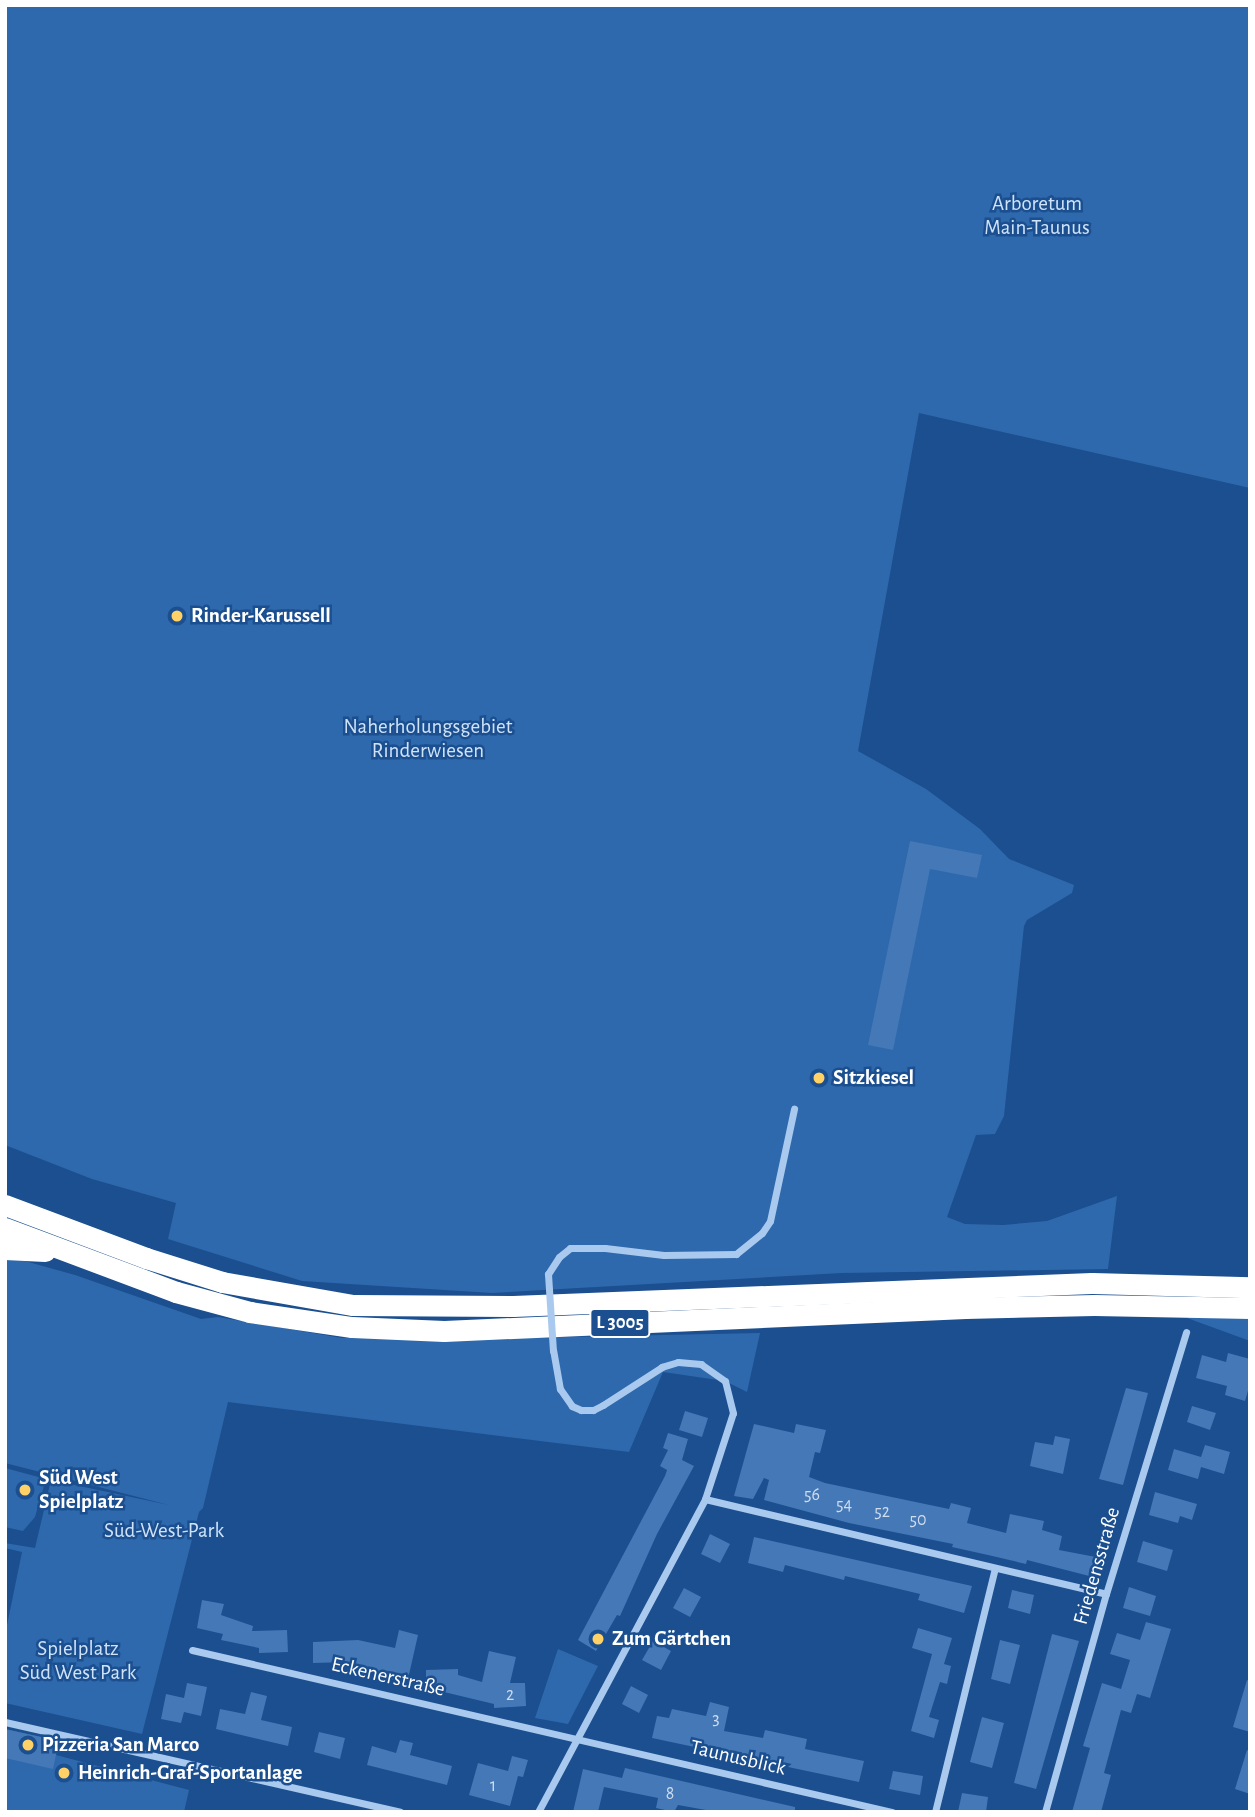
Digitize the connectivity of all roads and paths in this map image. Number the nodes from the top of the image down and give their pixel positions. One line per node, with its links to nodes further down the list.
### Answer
1 (794, 1109): 9 (street, bridge)
2 (12, 1206): 6 (highway, L 3005)
3 (5, 1228): 5 (highway, L 3005)
4 (5, 1249): 5 (highway)
5 (76, 1256): 7 (highway, L 3005)
6 (1250, 1287)
7 (1250, 1308)
8 (1186, 1332): 11 (street, Friedensstraße)
9 (705, 1499): 10 (street); 14 (street)
10 (995, 1568): 11 (street); 18 (street)
11 (1106, 1594): 19 (street, Friedensstraße)
12 (192, 1650): 14 (street, Eckenerstraße)
13 (5, 1722): 15 (street)
14 (577, 1738): 16 (street); 17 (street, Taunusblick)
15 (400, 1812)
16 (538, 1812)
17 (892, 1812)
18 (935, 1812)
19 (1045, 1812)

